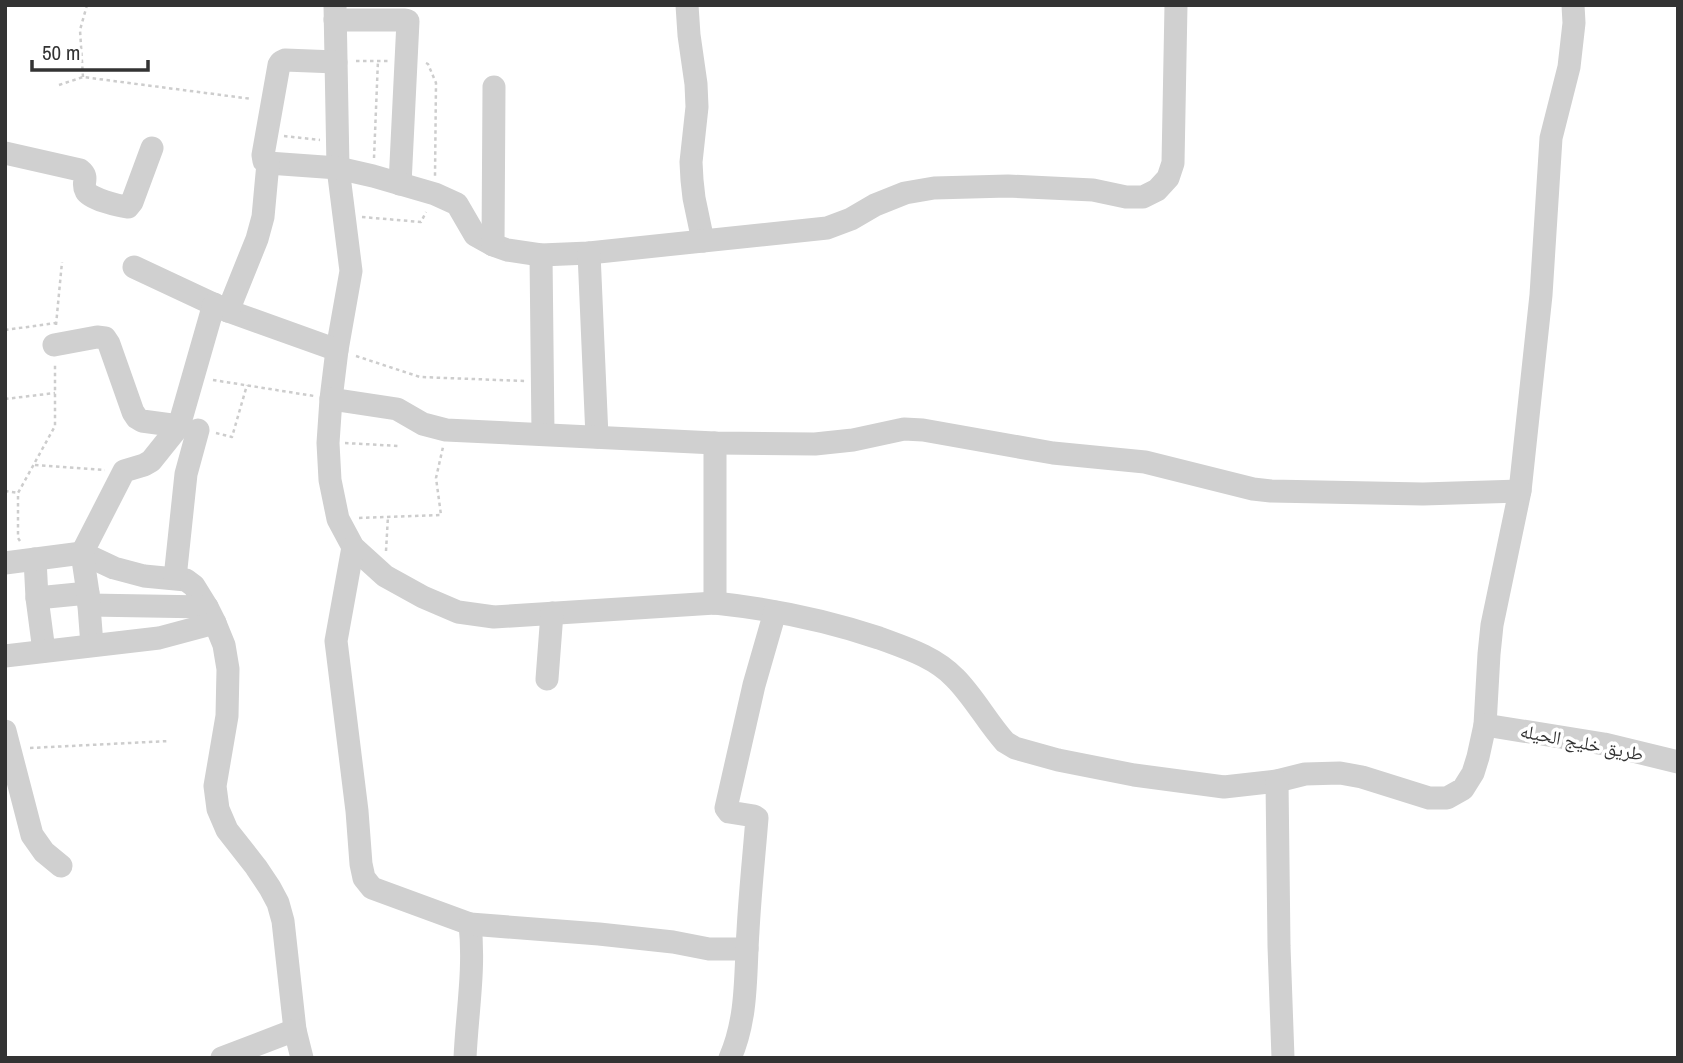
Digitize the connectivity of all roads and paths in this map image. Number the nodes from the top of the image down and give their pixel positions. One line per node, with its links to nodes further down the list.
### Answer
1 (87, 5): 8 (path)
2 (687, 5): 22 (street)
3 (1176, 5): 22 (street)
4 (1573, 5): 47 (street)
5 (335, 13): 6 (street); 7 (street)
6 (336, 62): 11 (street); 13 (street); 18 (path)
7 (406, 63): 19 (street); 20 (path)
8 (83, 77): 9 (path); 11 (path)
9 (59, 85)
10 (494, 87): 23 (street)
11 (273, 102): 12 (street)
12 (267, 134): 13 (path); 16 (street)
13 (337, 142): 17 (street)
14 (152, 148): 15 (street)
15 (5, 153)
16 (268, 163): 17 (street); 28 (street)
17 (338, 168): 18 (street); 21 (street)
18 (373, 176): 19 (street)
19 (401, 184): 20 (street)
20 (435, 194): 21 (path); 23 (street)
21 (343, 215): 31 (street)
22 (703, 241): 24 (street)
23 (493, 245): 25 (street)
24 (589, 253): 25 (street); 40 (street)
25 (541, 256): 33 (street)
26 (62, 262): 29 (path)
27 (134, 267): 28 (street)
28 (221, 307): 31 (street); 32 (street)
29 (5, 330)
30 (54, 345): 37 (street)
31 (337, 350): 33 (path); 36 (street)
32 (192, 377): 34 (path); 37 (street)
33 (542, 382): 39 (street)
34 (247, 385): 36 (path); 37 (path)
35 (5, 399): 44 (path)
36 (331, 399): 38 (street); 41 (street)
37 (188, 428): 45 (street); 56 (street)
38 (446, 430): 39 (street); 49 (path)
39 (542, 434): 40 (street)
40 (597, 437): 42 (street)
41 (328, 443): 43 (path); 50 (street)
42 (715, 443): 47 (street); 59 (street)
43 (399, 446)
44 (35, 465): 45 (path); 48 (path)
45 (124, 471): 52 (street)
46 (5, 491): 48 (path)
47 (1520, 491): 67 (street)
48 (18, 493): 53 (path)
49 (388, 516): 50 (path); 55 (path)
50 (338, 519): 51 (street)
51 (353, 547): 55 (street); 73 (street)
52 (82, 554): 53 (street); 56 (street); 58 (street)
53 (36, 559): 54 (street); 57 (street)
54 (5, 563)
55 (384, 576): 61 (street)
56 (175, 578): 62 (street)
57 (37, 598): 58 (street); 64 (street)
58 (88, 599): 62 (street); 63 (street)
59 (715, 603): 60 (street); 61 (street)
60 (775, 612): 71 (street); 74 (street)
61 (552, 613): 66 (street)
62 (211, 615): 63 (street); 75 (street)
63 (92, 645): 64 (street)
64 (44, 651): 65 (street)
65 (5, 656)
66 (547, 679)
67 (1485, 725): 70 (street, طريق خليج الحيله); 71 (street)
68 (7, 740): 69 (path); 72 (street)
69 (169, 741)
70 (1678, 762)
71 (1277, 781): 80 (street)
72 (61, 866)
73 (470, 924): 74 (street); 78 (street)
74 (747, 949): 79 (street)
75 (295, 1030): 76 (street); 77 (street)
76 (222, 1058)
77 (302, 1058)
78 (465, 1058)
79 (730, 1058)
80 (1283, 1058)

